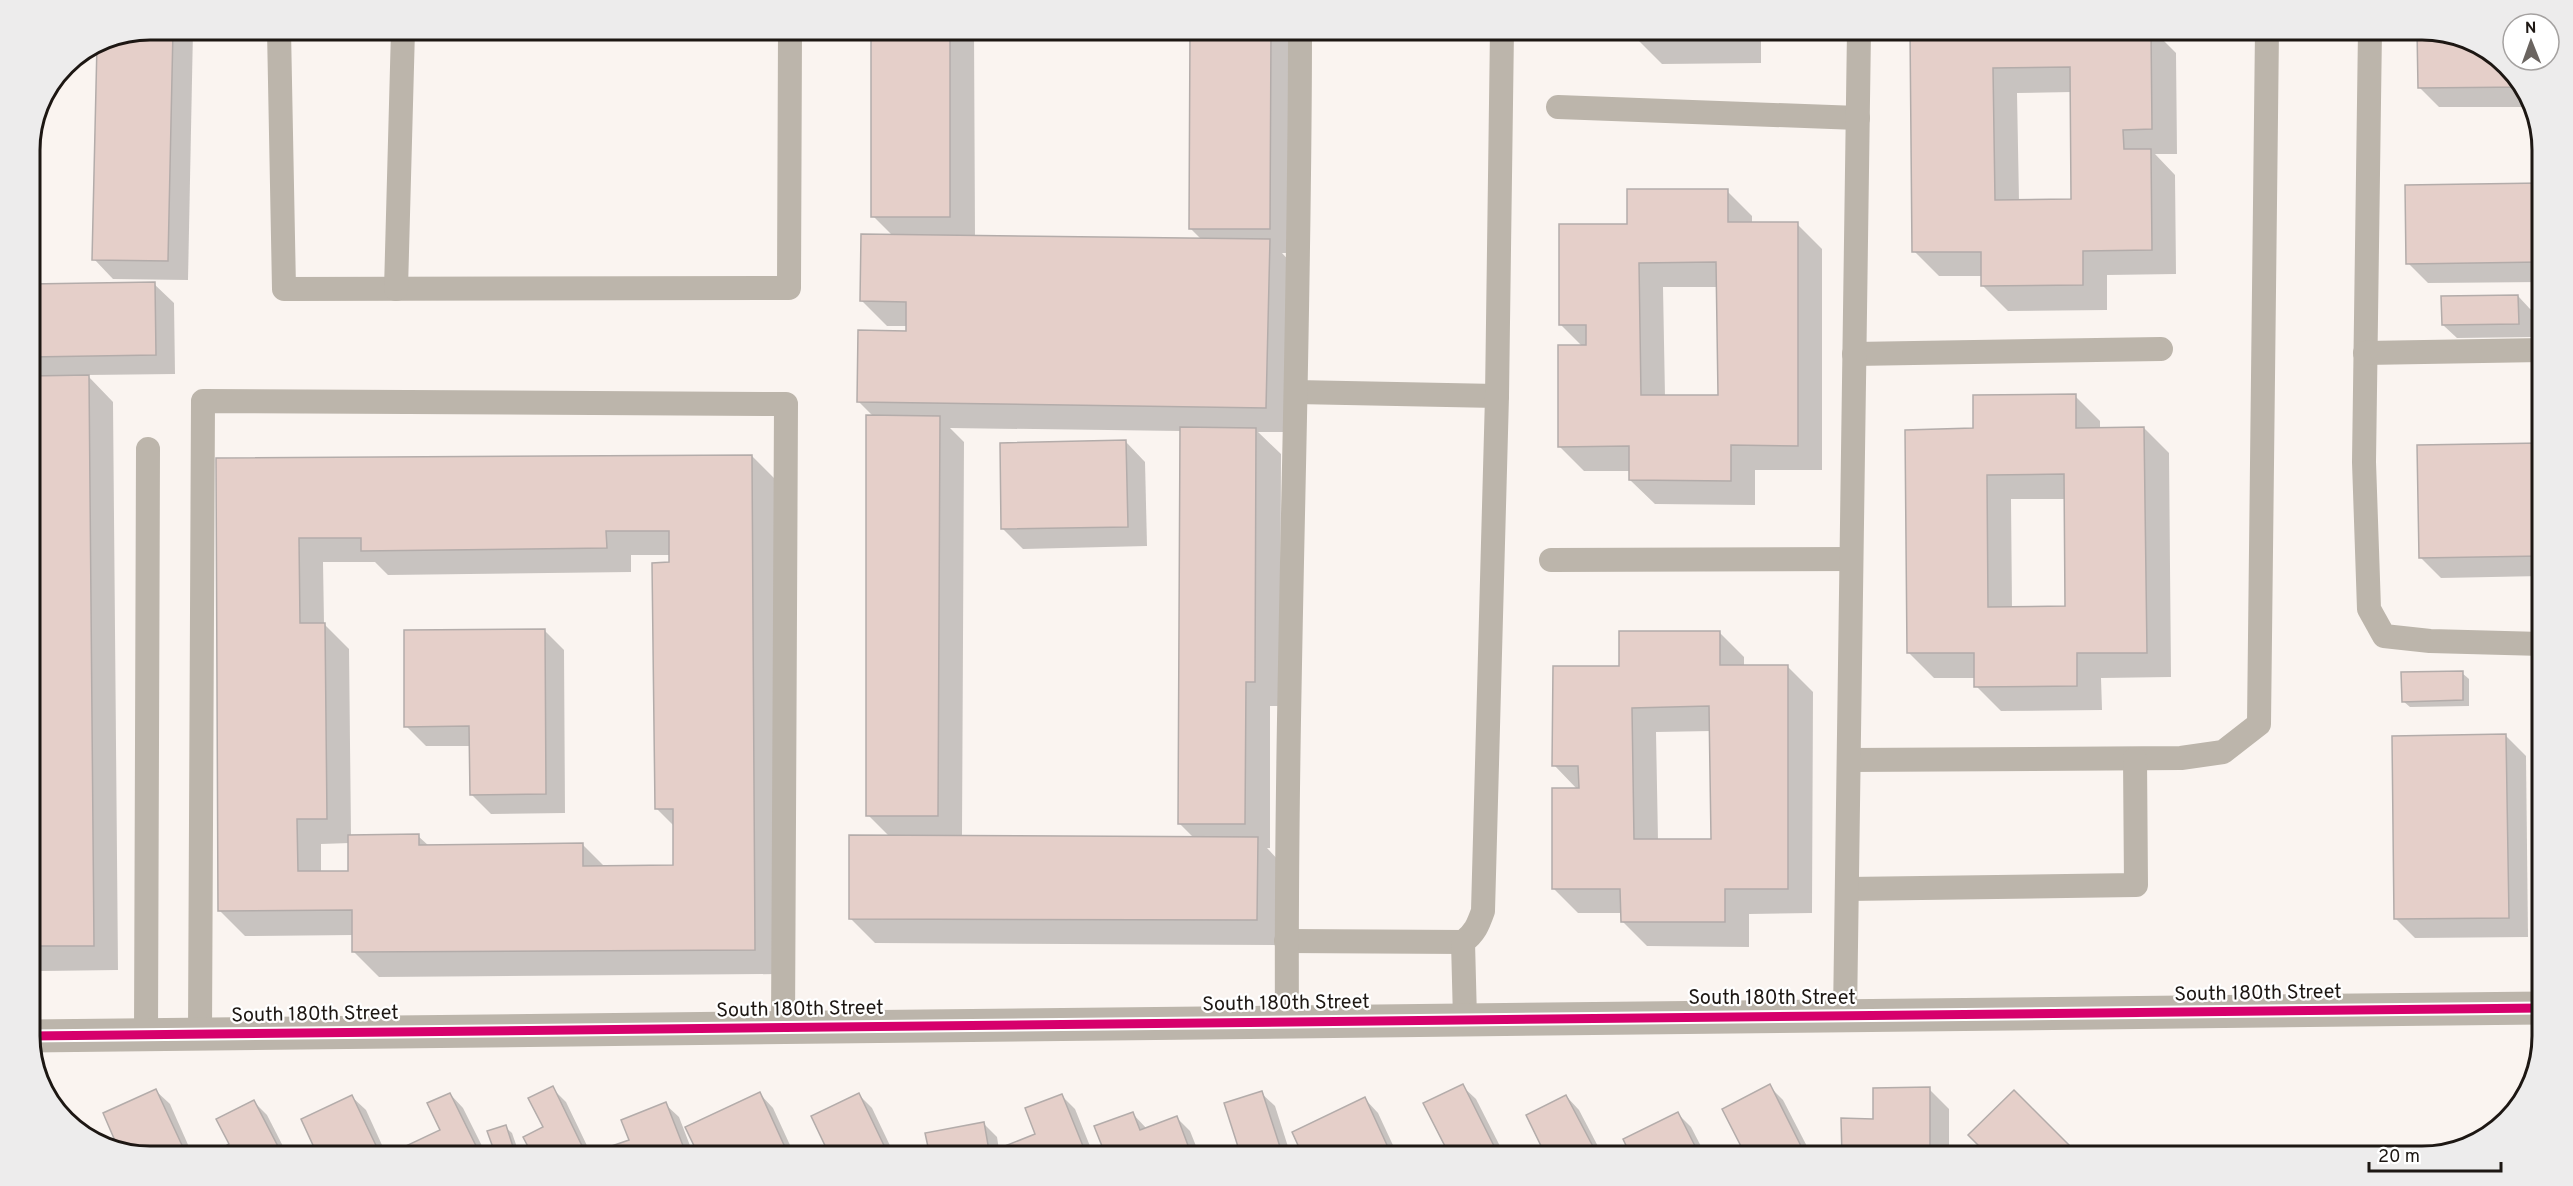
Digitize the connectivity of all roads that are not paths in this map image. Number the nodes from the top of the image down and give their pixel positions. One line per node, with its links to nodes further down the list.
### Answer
1 (279, 40): 11 (lane)
2 (403, 40): 11 (lane)
3 (790, 40): 11 (lane)
4 (1300, 40): 16 (lane)
5 (1502, 40): 17 (lane)
6 (1859, 40): 10 (lane)
7 (2267, 40): 22 (lane)
8 (2370, 40): 14 (lane)
9 (1558, 107): 10 (lane)
10 (1858, 118): 15 (lane)
11 (396, 289)
12 (2160, 349): 15 (lane)
13 (2532, 350): 14 (lane)
14 (2365, 353): 21 (lane)
15 (1854, 354): 20 (lane)
16 (1296, 392): 17 (lane); 25 (lane)
17 (1497, 396): 26 (lane)
18 (148, 448): 33 (lane)
19 (1551, 560): 20 (lane)
20 (1851, 560): 23 (lane)
21 (2532, 644)
22 (2135, 759): 23 (lane); 24 (lane)
23 (1849, 760): 24 (lane)
24 (1847, 889): 28 (lane)
25 (1286, 941): 26 (lane); 30 (lane)
26 (1462, 942): 29 (lane)
27 (2532, 1008): 28 (street, South 180th Street)
28 (1845, 1016): 29 (street, South 180th Street)
29 (1465, 1019): 30 (street, South 180th Street)
30 (1287, 1022): 31 (street, South 180th Street)
31 (783, 1028): 32 (street, South 180th Street); 32 (lane)
32 (200, 1034): 33 (street, South 180th Street)
33 (146, 1035): 34 (street, South 180th Street)
34 (41, 1036)

